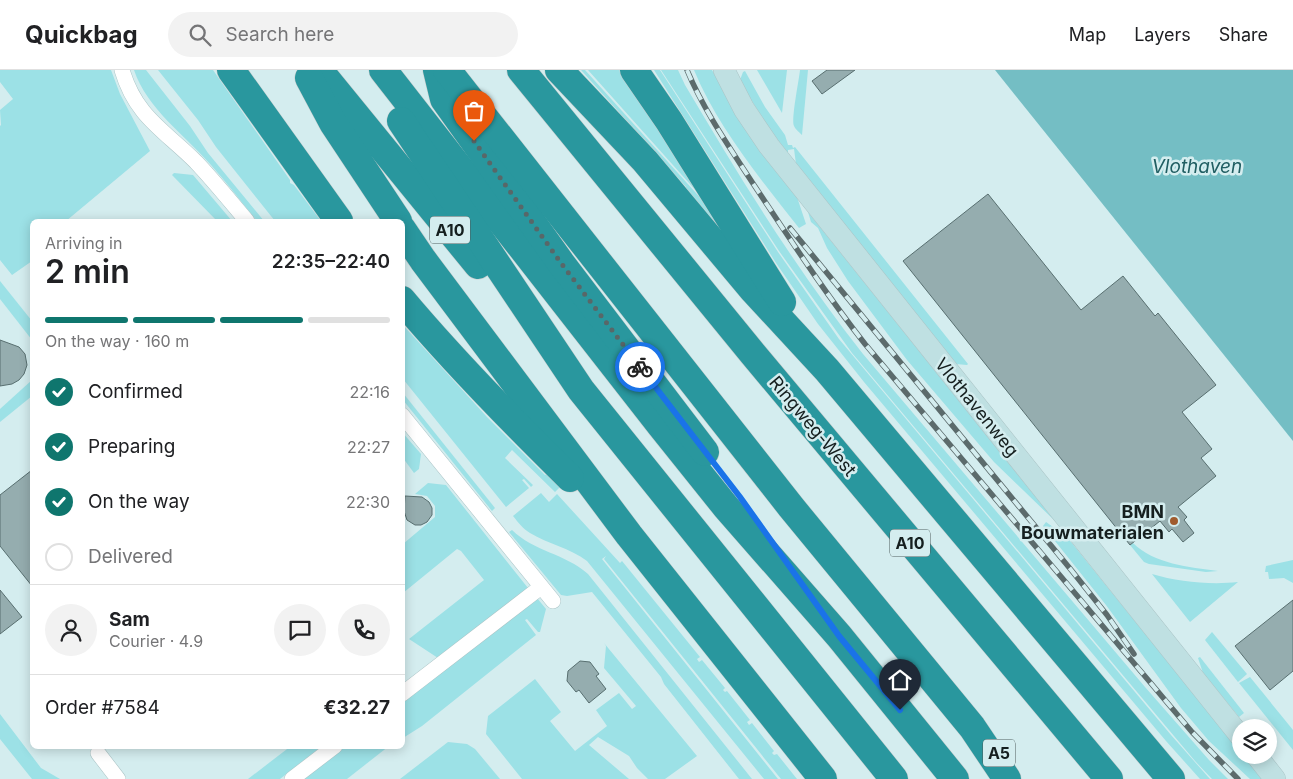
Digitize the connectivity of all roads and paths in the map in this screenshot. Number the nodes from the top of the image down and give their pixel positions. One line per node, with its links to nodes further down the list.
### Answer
1 (122, 70): 13 (street)
2 (232, 70): 14 (highway)
3 (304, 70): 15 (highway)
4 (318, 70): 19 (highway, A10)
5 (368, 70): 19 (highway, A10)
6 (383, 70): 24 (highway)
7 (438, 70): 24 (highway)
8 (447, 70): 27 (highway)
9 (521, 70): 39 (highway, Ringweg-West / A10)
10 (559, 70): 18 (highway, A10)
11 (634, 70): 18 (highway, A10)
12 (724, 70): 26 (main road, Vlothavenweg)
13 (244, 219)
14 (338, 219)
15 (397, 219)
16 (405, 234): 21 (highway, A10)
17 (405, 303): 21 (highway, A10)
18 (827, 370): 31 (highway, A10)
19 (581, 390): 35 (highway, A10)
20 (405, 419): 22 (street)
21 (629, 535): 34 (highway, A10)
22 (541, 587): 23 (street); 25 (street)
23 (553, 601)
24 (839, 636): 36 (highway)
25 (405, 692)
26 (1232, 726)
27 (972, 727): 37 (highway); 38 (highway, A5)
28 (331, 749): 33 (street)
29 (98, 753): 32 (street)
30 (1263, 764): 40 (main road)
31 (1170, 778)
32 (118, 779)
33 (292, 779)
34 (824, 779)
35 (894, 779)
36 (955, 779)
37 (1007, 779)
38 (1026, 779)
39 (1109, 779)
40 (1275, 779)

